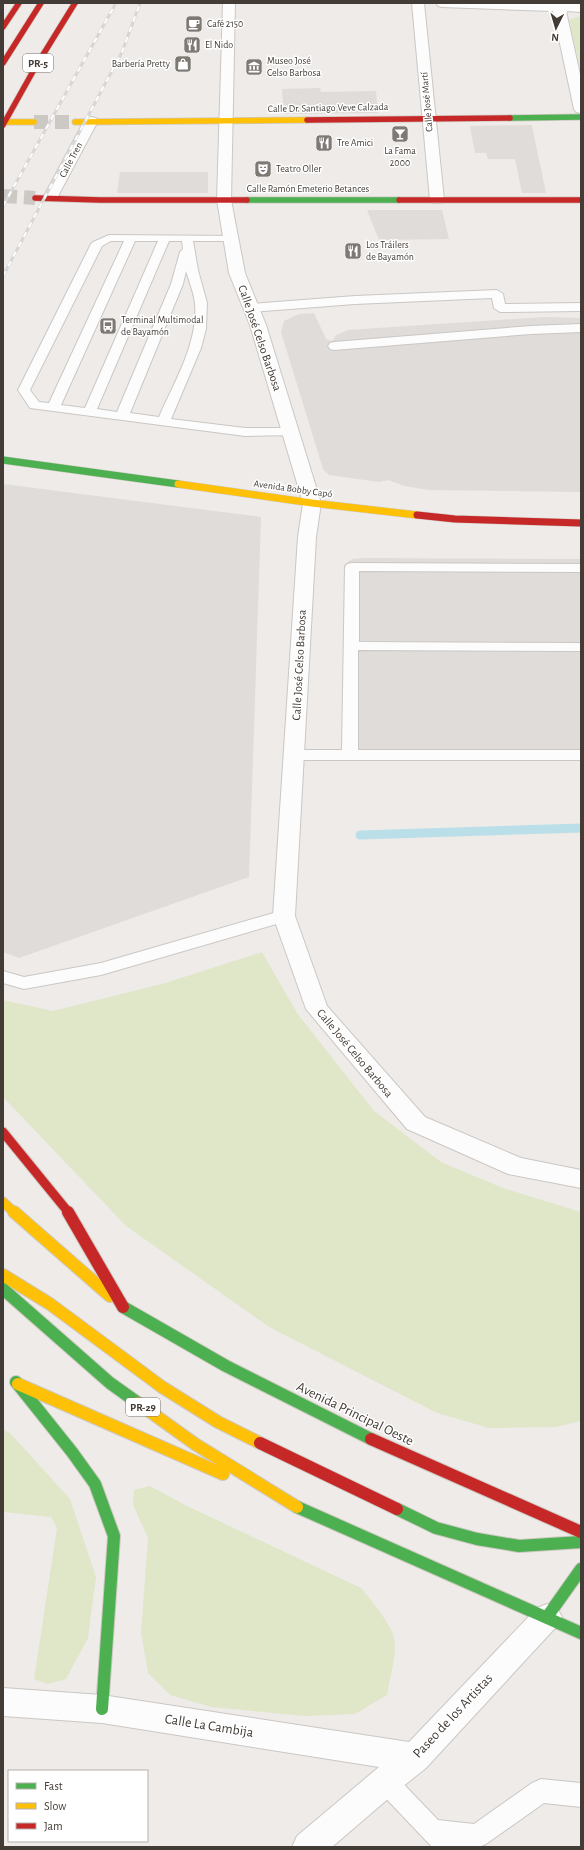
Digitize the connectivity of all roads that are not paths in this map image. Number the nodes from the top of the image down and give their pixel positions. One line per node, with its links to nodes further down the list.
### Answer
1 (19, 3): 9 (main road)
2 (75, 3): 18 (main road, PR-5)
3 (229, 3): 14 (street, Calle José Celso Barbosa)
4 (418, 3): 13 (street, Calle José Martí)
5 (442, 3): 7 (street)
6 (40, 5): 10 (main road)
7 (558, 5): 8 (street); 11 (street)
8 (581, 8)
9 (3, 27)
10 (3, 63)
11 (581, 109)
12 (581, 117): 13 (main road, Calle Dr. Santiago Veve Calzada)
13 (428, 118): 14 (main road, Calle Dr. Santiago Veve Calzada); 22 (street, Calle José Martí)
14 (225, 120): 17 (main road, Calle Dr. Santiago Veve Calzada); 21 (street, Calle José Celso Barbosa)
15 (34, 122): 18 (main road)
16 (75, 122): 17 (main road, Calle Dr. Santiago Veve Calzada)
17 (91, 122): 20 (street, Calle Tren)
18 (4, 123)
19 (35, 198): 20 (main road, Calle Ramón Emeterio Betances)
20 (50, 198): 21 (main road, Calle Ramón Emeterio Betances)
21 (224, 200): 22 (main road, Calle Ramón Emeterio Betances); 27 (street, Calle José Celso Barbosa)
22 (437, 200): 23 (main road, Calle Ramón Emeterio Betances)
23 (581, 200)
24 (131, 238): 25 (lane); 32 (lane); 32 (lane)
25 (164, 238): 26 (lane); 33 (lane)
26 (187, 238): 27 (lane); 34 (lane); 35 (lane)
27 (231, 238): 29 (street, Calle José Celso Barbosa)
28 (581, 307): 29 (lane)
29 (251, 308): 36 (street, Calle José Celso Barbosa)
30 (581, 328): 31 (lane)
31 (334, 346)
32 (54, 407): 33 (lane)
33 (89, 412): 34 (lane)
34 (122, 416): 35 (lane)
35 (164, 421): 36 (lane)
36 (291, 432): 38 (street, Calle José Celso Barbosa)
37 (3, 460): 38 (main road, Avenida Bobby Capó)
38 (312, 503): 39 (main road, Avenida Bobby Capó); 44 (street, Calle José Celso Barbosa)
39 (581, 523)
40 (581, 568): 41 (lane)
41 (352, 646): 42 (lane); 43 (lane)
42 (581, 647)
43 (350, 754): 44 (lane); 45 (lane)
44 (294, 755): 46 (street, Calle José Celso Barbosa)
45 (581, 756)
46 (284, 916): 47 (lane); 49 (street, Calle José Celso Barbosa)
47 (3, 977)
48 (3, 1132): 53 (main road)
49 (581, 1179)
50 (3, 1202): 53 (main road, Avenida Principal Oeste)
51 (3, 1275): 56 (main road)
52 (3, 1289): 54 (main road, PR-29)
53 (123, 1307): 55 (main road, Avenida Principal Oeste)
54 (297, 1507): 58 (main road, PR-29); 61 (main road)
55 (581, 1532)
56 (581, 1542)
57 (581, 1569): 58 (main road, Paseo de los Artistas)
58 (546, 1617): 59 (main road, PR-29); 62 (street, Paseo de los Artistas)
59 (581, 1633)
60 (3, 1702): 61 (street, Calle La Cambija)
61 (102, 1709): 62 (street, Calle La Cambija)
62 (415, 1758): 63 (street, Paseo de los Artistas)
63 (385, 1781): 65 (lane); 66 (street, Paseo de los Artistas)
64 (581, 1795): 65 (lane)
65 (432, 1831): 67 (lane)
66 (308, 1847)
67 (450, 1847)

